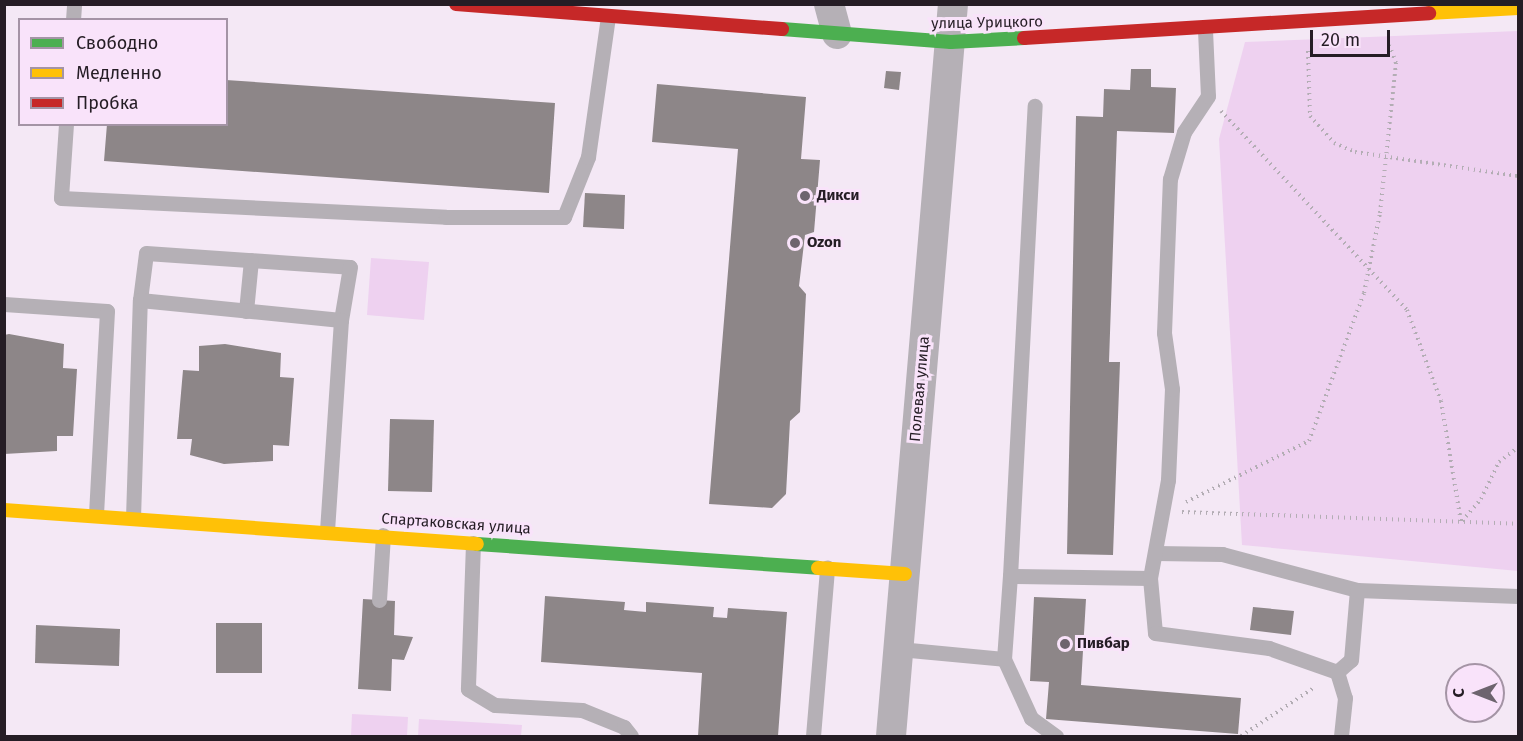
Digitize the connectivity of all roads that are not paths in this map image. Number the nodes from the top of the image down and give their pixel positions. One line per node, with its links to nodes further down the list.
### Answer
1 (456, 4): 6 (street, улица Урицкого)
2 (829, 4): 8 (street)
3 (953, 4): 9 (street, Полевая улица)
4 (1518, 8): 5 (street, улица Урицкого)
5 (1238, 14): 7 (street, улица Урицкого)
6 (608, 16): 8 (street, улица Урицкого); 11 (lane)
7 (1205, 30): 9 (street, улица Урицкого); 23 (lane)
8 (837, 34): 9 (street, улица Урицкого)
9 (951, 42): 25 (street, Полевая улица)
10 (1035, 106): 26 (lane)
11 (66, 126)
12 (251, 260): 13 (lane); 15 (lane); 16 (lane)
13 (140, 300): 15 (lane); 19 (lane)
14 (4, 304): 18 (lane)
15 (246, 310): 16 (lane)
16 (341, 320): 20 (lane)
17 (4, 510): 18 (street, Спартаковская улица)
18 (96, 515): 19 (street, Спартаковская улица)
19 (133, 518): 20 (street, Спартаковская улица)
20 (327, 531): 21 (street, Спартаковская улица)
21 (383, 535): 22 (street, Спартаковская улица); 30 (lane)
22 (473, 543): 24 (street, Спартаковская улица); 34 (lane)
23 (1156, 554): 27 (lane); 28 (lane)
24 (827, 568): 25 (street, Спартаковская улица); 35 (lane)
25 (905, 574): 31 (street, Полевая улица)
26 (1010, 576): 27 (lane); 32 (lane)
27 (1150, 578): 33 (lane)
28 (1357, 590): 29 (lane); 33 (lane)
29 (1518, 596)
30 (379, 600)
31 (898, 649): 32 (lane); 36 (street, Полевая улица)
32 (1004, 659): 37 (lane)
33 (1337, 672): 38 (lane)
34 (631, 736)
35 (813, 736)
36 (891, 736)
37 (1056, 736)
38 (1341, 736)

